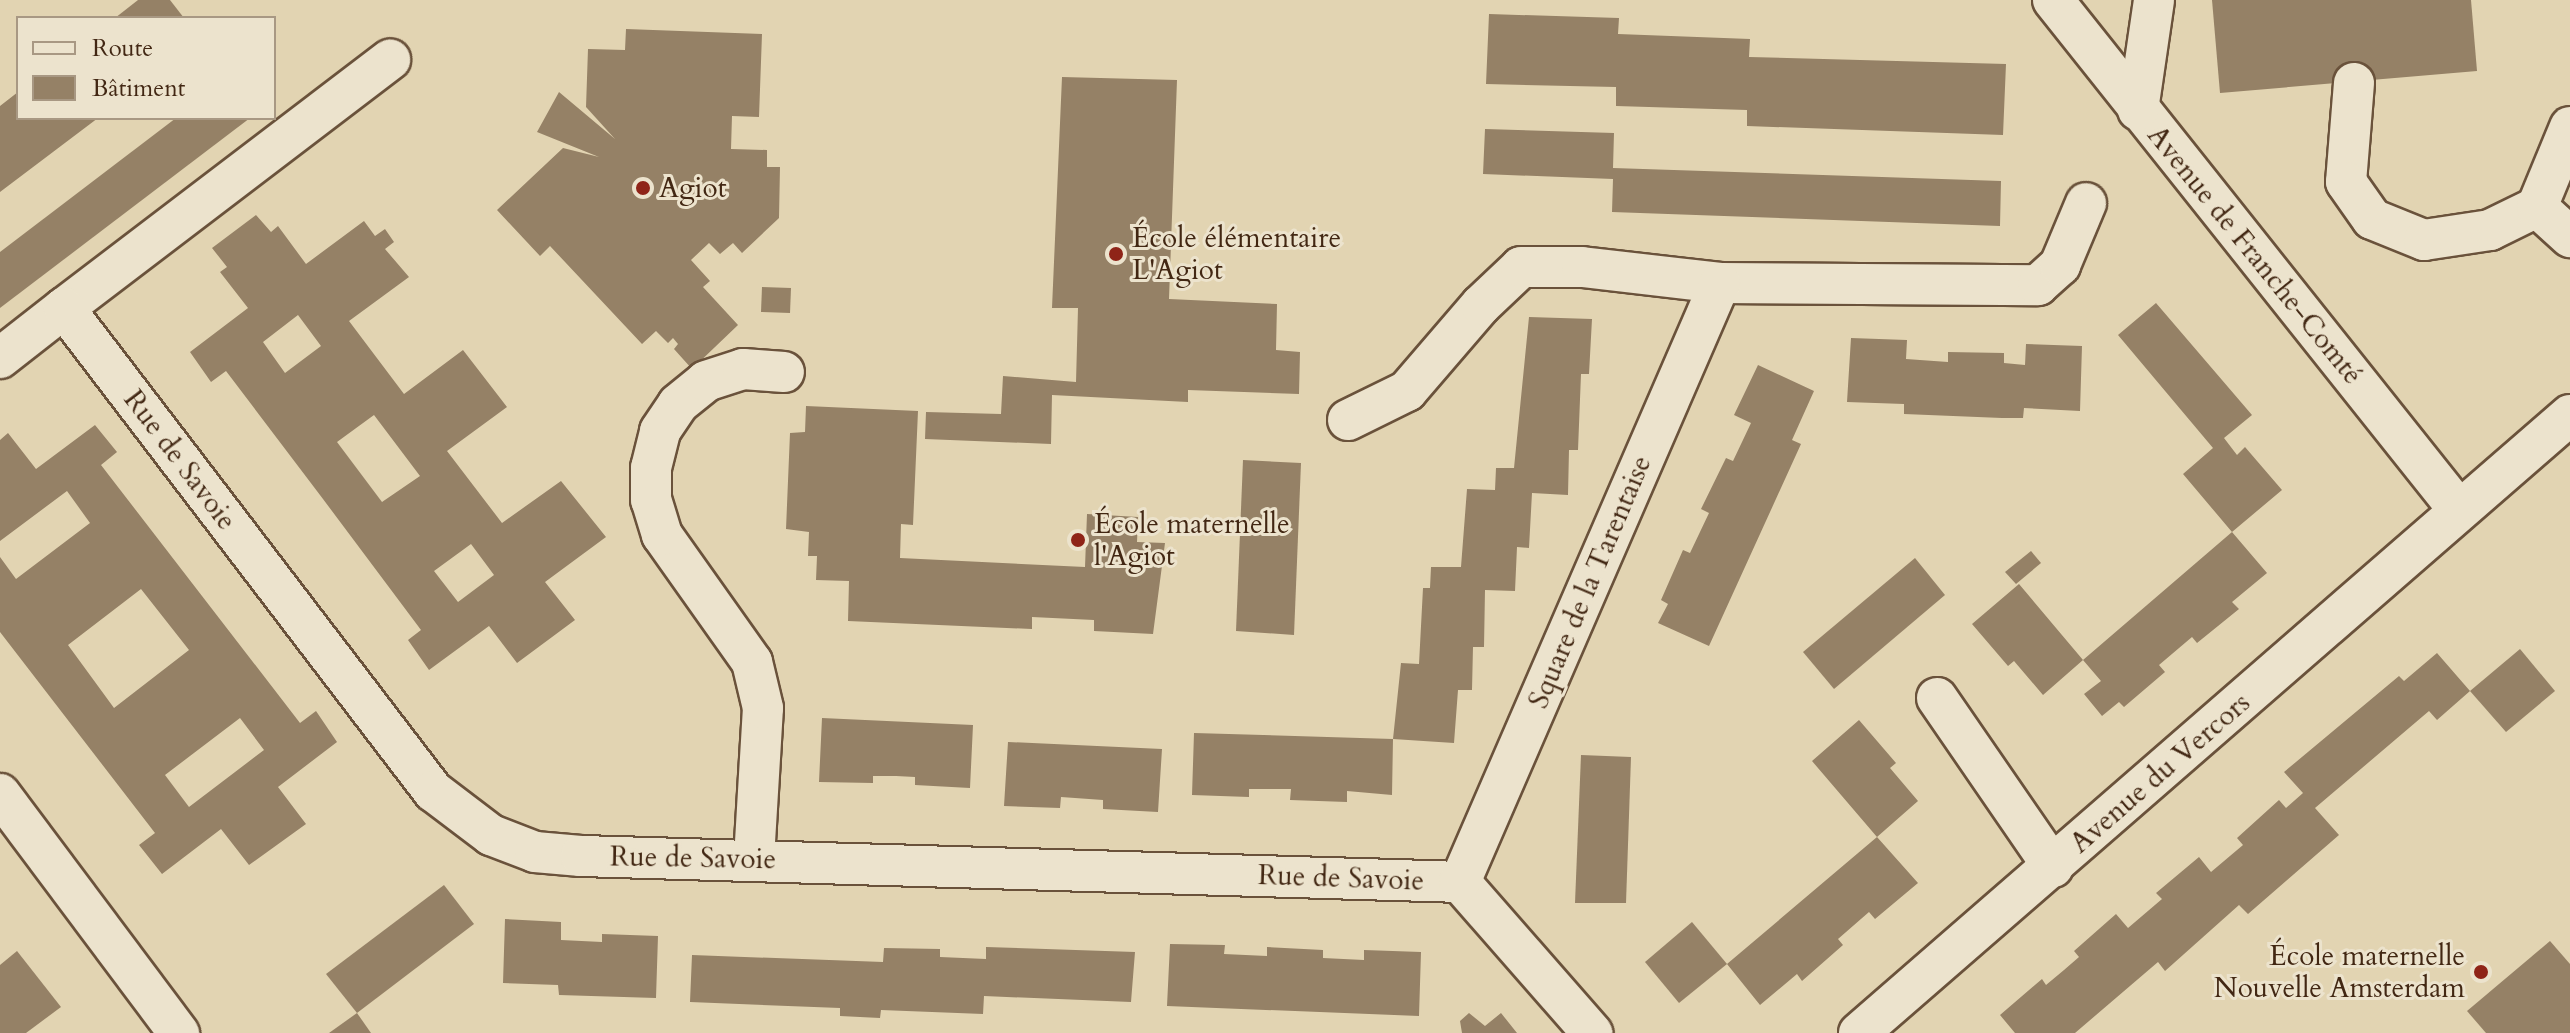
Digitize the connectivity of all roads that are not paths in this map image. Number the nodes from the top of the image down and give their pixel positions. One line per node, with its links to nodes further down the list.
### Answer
1 (2053, 0): 5 (street, Avenue de Franche-Comté)
2 (2154, 0): 5 (street)
3 (390, 60): 11 (street)
4 (2354, 83): 8 (street)
5 (2138, 110): 16 (street, Avenue de Franche-Comté)
6 (2570, 127): 8 (street)
7 (2086, 203): 10 (street)
8 (2537, 207): 9 (street)
9 (2570, 237)
10 (1720, 283): 14 (street); 21 (street, Square de la Tarentaise)
11 (64, 308): 12 (street); 19 (street, Rue de Savoie)
12 (0, 358)
13 (784, 372): 19 (street)
14 (1348, 420)
15 (2565, 429): 16 (street, Avenue du Vercors)
16 (2458, 509): 20 (street, Avenue du Vercors)
17 (1937, 698): 20 (street)
18 (0, 794): 22 (street)
19 (754, 859): 21 (street, Rue de Savoie)
20 (2053, 867): 24 (street, Avenue du Vercors)
21 (1460, 882): 23 (street, Rue de Savoie)
22 (179, 1033)
23 (1592, 1033)
24 (1859, 1033)

